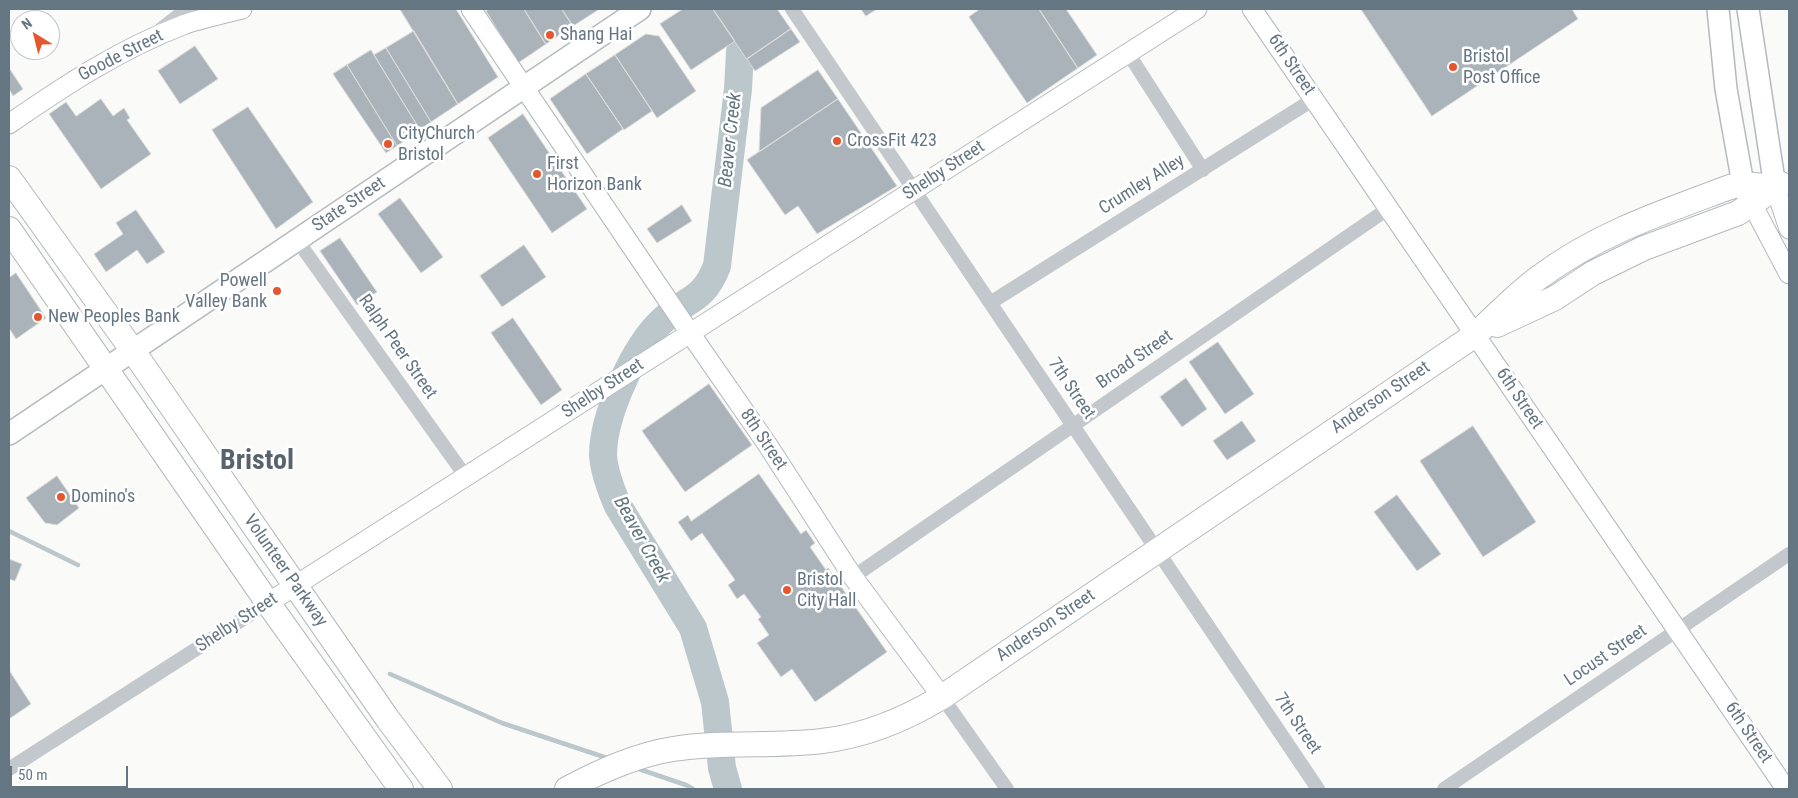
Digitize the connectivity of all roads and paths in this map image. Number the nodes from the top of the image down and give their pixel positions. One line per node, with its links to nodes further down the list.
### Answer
1 (187, 9): 10 (street)
2 (242, 9): 10 (street, Goode Street)
3 (471, 9): 12 (street, 8th Street)
4 (640, 9): 12 (main road, State Street)
5 (792, 9): 18 (street, 7th Street)
6 (1197, 9): 11 (street, Shelby Street)
7 (1252, 9): 13 (street, 6th Street)
8 (1718, 9): 19 (main road)
9 (1748, 9): 17 (main road)
10 (144, 42): 14 (street, Goode Street)
11 (1128, 53): 15 (street); 18 (street, Shelby Street)
12 (523, 87): 23 (main road, State Street); 26 (street, 8th Street)
13 (1314, 99): 15 (street, Crumley Alley); 20 (street, 6th Street)
14 (9, 124)
15 (1202, 170): 25 (street, Crumley Alley)
16 (9, 178): 28 (highway, Volunteer Parkway)
17 (1782, 183): 19 (highway); 22 (street)
18 (914, 190): 25 (street, 7th Street); 26 (street, Shelby Street)
19 (1748, 194): 24 (street); 27 (highway, Anderson Street)
20 (1388, 208): 27 (street, 6th Street); 30 (street, Broad Street)
21 (9, 229): 29 (highway, Volunteer Parkway)
22 (1789, 229)
23 (297, 240): 28 (main road, State Street); 32 (street, Ralph Peer Street)
24 (1789, 274)
25 (990, 303): 30 (street, 7th Street)
26 (686, 329): 32 (street, Shelby Street); 35 (street, 8th Street)
27 (1475, 335): 33 (highway, Anderson Street); 38 (street, 6th Street)
28 (132, 351): 29 (main road, State Street); 36 (highway, Volunteer Parkway)
29 (106, 369): 31 (main road, State Street); 37 (highway, Volunteer Parkway)
30 (1073, 426): 33 (street, 7th Street); 35 (street, Broad Street)
31 (9, 434)
32 (466, 477): 36 (street, Shelby Street)
33 (1157, 551): 39 (highway, Anderson Street); 45 (street, 7th Street)
34 (1789, 554): 38 (street, Locust Street)
35 (853, 577): 39 (street, 8th Street)
36 (295, 586): 37 (street, Shelby Street); 42 (highway, Volunteer Parkway)
37 (268, 604): 40 (street, Shelby Street); 41 (highway, Volunteer Parkway)
38 (1678, 631): 46 (street, Locust Street); 47 (street, 6th Street)
39 (942, 697): 43 (highway, Anderson Street); 44 (street, 8th Street)
40 (9, 769)
41 (401, 789)
42 (440, 789)
43 (567, 789)
44 (1007, 789)
45 (1318, 789)
46 (1444, 789)
47 (1786, 789)

